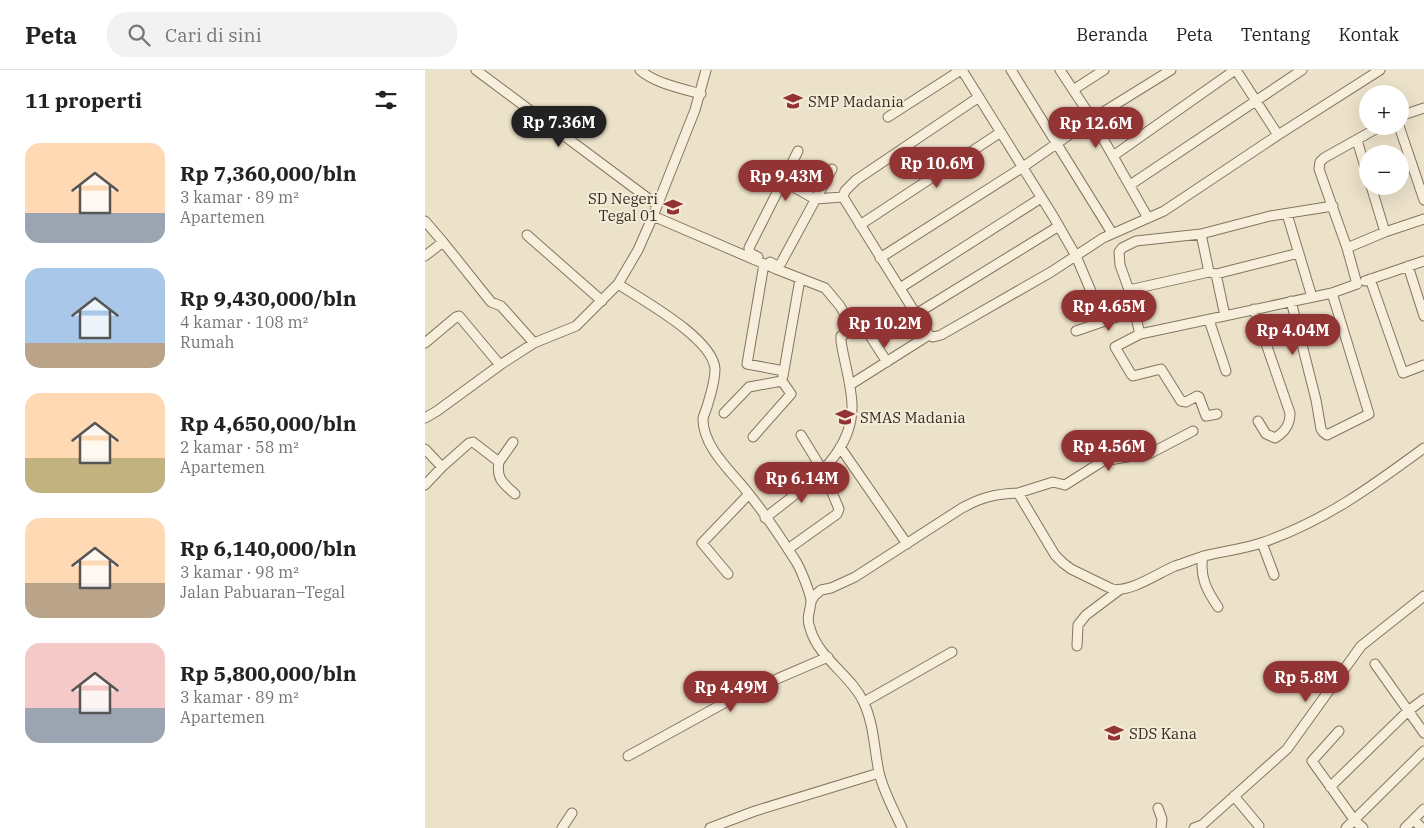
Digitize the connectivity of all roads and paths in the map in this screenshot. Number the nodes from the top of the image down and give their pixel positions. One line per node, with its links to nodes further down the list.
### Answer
1 (476, 70): 38 (street)
2 (640, 70): 13 (street)
3 (706, 70): 13 (street)
4 (962, 70): 14 (street); 18 (street)
5 (1011, 70): 25 (street)
6 (1060, 70): 12 (street)
7 (1104, 70): 12 (street)
8 (1171, 70): 19 (street)
9 (1235, 70): 15 (street); 28 (street)
10 (1302, 70): 15 (street)
11 (1380, 70): 21 (street)
12 (1073, 90): 19 (street)
13 (701, 94): 38 (street)
14 (979, 97): 20 (street); 34 (street)
15 (1255, 100): 21 (street); 32 (street)
16 (1424, 108): 17 (street)
17 (1409, 113)
18 (888, 117)
19 (1092, 119): 25 (street); 28 (street)
20 (1001, 132): 29 (street); 45 (street)
21 (1277, 135): 42 (street)
22 (1366, 135): 24 (street)
23 (1402, 135): 37 (street)
24 (1357, 140): 26 (street); 39 (street)
25 (1057, 144): 29 (street); 48 (street)
26 (1359, 147)
27 (798, 151): 31 (street)
28 (1113, 156): 32 (street)
29 (1023, 167): 35 (street); 56 (street)
30 (832, 169): 36 (street)
31 (783, 181): 36 (street); 36 (street)
32 (1130, 185): 42 (street)
33 (1374, 195): 47 (street)
34 (843, 197): 36 (street); 45 (street)
35 (1041, 198): 46 (street); 65 (street)
36 (815, 199)
37 (1424, 200)
38 (657, 205): 41 (street)
39 (1333, 206): 40 (street); 52 (street)
40 (1287, 214): 49 (street); 53 (street)
41 (653, 216): 58 (street); 63 (street)
42 (1148, 218): 48 (street)
43 (1424, 219): 47 (street)
44 (425, 221): 51 (street)
45 (859, 225): 56 (street)
46 (1059, 226): 55 (street); 74 (street)
47 (1385, 232): 52 (street)
48 (1112, 234): 55 (street)
49 (1201, 234): 60 (street); 66 (street)
50 (527, 235): 69 (street)
51 (443, 242): 54 (street); 83 (street)
52 (1347, 248): 64 (street)
53 (1299, 253): 60 (street); 68 (street)
54 (425, 256)
55 (1076, 256): 71 (street); 81 (street)
56 (880, 258): 65 (street)
57 (1424, 261): 59 (street)
58 (764, 264): 61 (street); 87 (street)
59 (1408, 266): 62 (street); 76 (street)
60 (1213, 273): 66 (street); 75 (street)
61 (800, 279): 87 (street); 99 (street)
62 (1370, 279): 64 (street); 86 (street)
63 (618, 284): 69 (street); 108 (street)
64 (1357, 284): 67 (street)
65 (899, 288): 74 (street)
66 (1129, 290): 73 (street)
67 (1333, 293): 68 (street); 70 (street)
68 (1312, 297): 70 (street)
69 (602, 301): 83 (street)
70 (1291, 301): 72 (street)
71 (1095, 303)
72 (1254, 309): 75 (street); 94 (street)
73 (1134, 311): 79 (street); 80 (street)
74 (916, 314): 81 (street)
75 (1225, 316): 77 (street)
76 (1424, 316)
77 (1209, 320): 80 (street); 88 (street)
78 (865, 328): 84 (street)
79 (1076, 331)
80 (1140, 334): 92 (street)
81 (929, 335): 84 (street)
82 (425, 343): 85 (street)
83 (534, 343): 85 (street)
84 (887, 362): 90 (street)
85 (500, 365): 93 (street)
86 (1424, 365)
87 (784, 371): 89 (street)
88 (1227, 371)
89 (782, 381): 91 (street); 97 (street)
90 (853, 383)
91 (725, 413)
92 (1217, 414)
93 (425, 418)
94 (1258, 421)
95 (1193, 431): 106 (street)
96 (801, 435): 104 (street)
97 (753, 438)
98 (513, 442): 102 (street)
99 (840, 447): 104 (street); 111 (street)
100 (1424, 448): 110 (street)
101 (425, 449): 103 (street)
102 (499, 462): 103 (street); 107 (street)
103 (442, 467): 105 (street)
104 (823, 471): 109 (street); 112 (street)
105 (425, 485)
106 (1017, 493): 111 (street); 116 (street)
107 (515, 494)
108 (749, 494): 109 (street); 114 (street)
109 (765, 518): 112 (street)
110 (1262, 543): 113 (street); 115 (street)
111 (907, 544): 118 (street)
112 (788, 549): 118 (street)
113 (1203, 556): 116 (street); 119 (street)
114 (728, 574)
115 (1274, 575)
116 (1118, 591): 120 (street)
117 (1424, 596): 133 (street)
118 (811, 602): 122 (street)
119 (1218, 607)
120 (1077, 646)
121 (951, 652): 125 (street)
122 (828, 657): 125 (street); 130 (street)
123 (1375, 664): 126 (street)
124 (1424, 699): 126 (street)
125 (864, 702): 131 (street)
126 (1408, 711): 128 (street); 132 (street)
127 (1339, 731): 132 (street)
128 (1424, 733)
129 (1424, 751): 138 (street)
130 (627, 756)
131 (879, 773): 141 (street); 142 (street)
132 (1330, 788): 138 (street)
133 (1234, 796): 139 (street); 144 (street)
134 (1158, 808): 143 (street)
135 (1424, 808): 137 (street)
136 (572, 813): 140 (street)
137 (1414, 820): 147 (street); 148 (street)
138 (1355, 821): 145 (street); 146 (street)
139 (1259, 826)
140 (564, 827)
141 (711, 828)
142 (902, 828)
143 (1161, 828)
144 (1194, 828)
145 (1346, 828)
146 (1363, 828)
147 (1405, 828)
148 (1422, 828)

